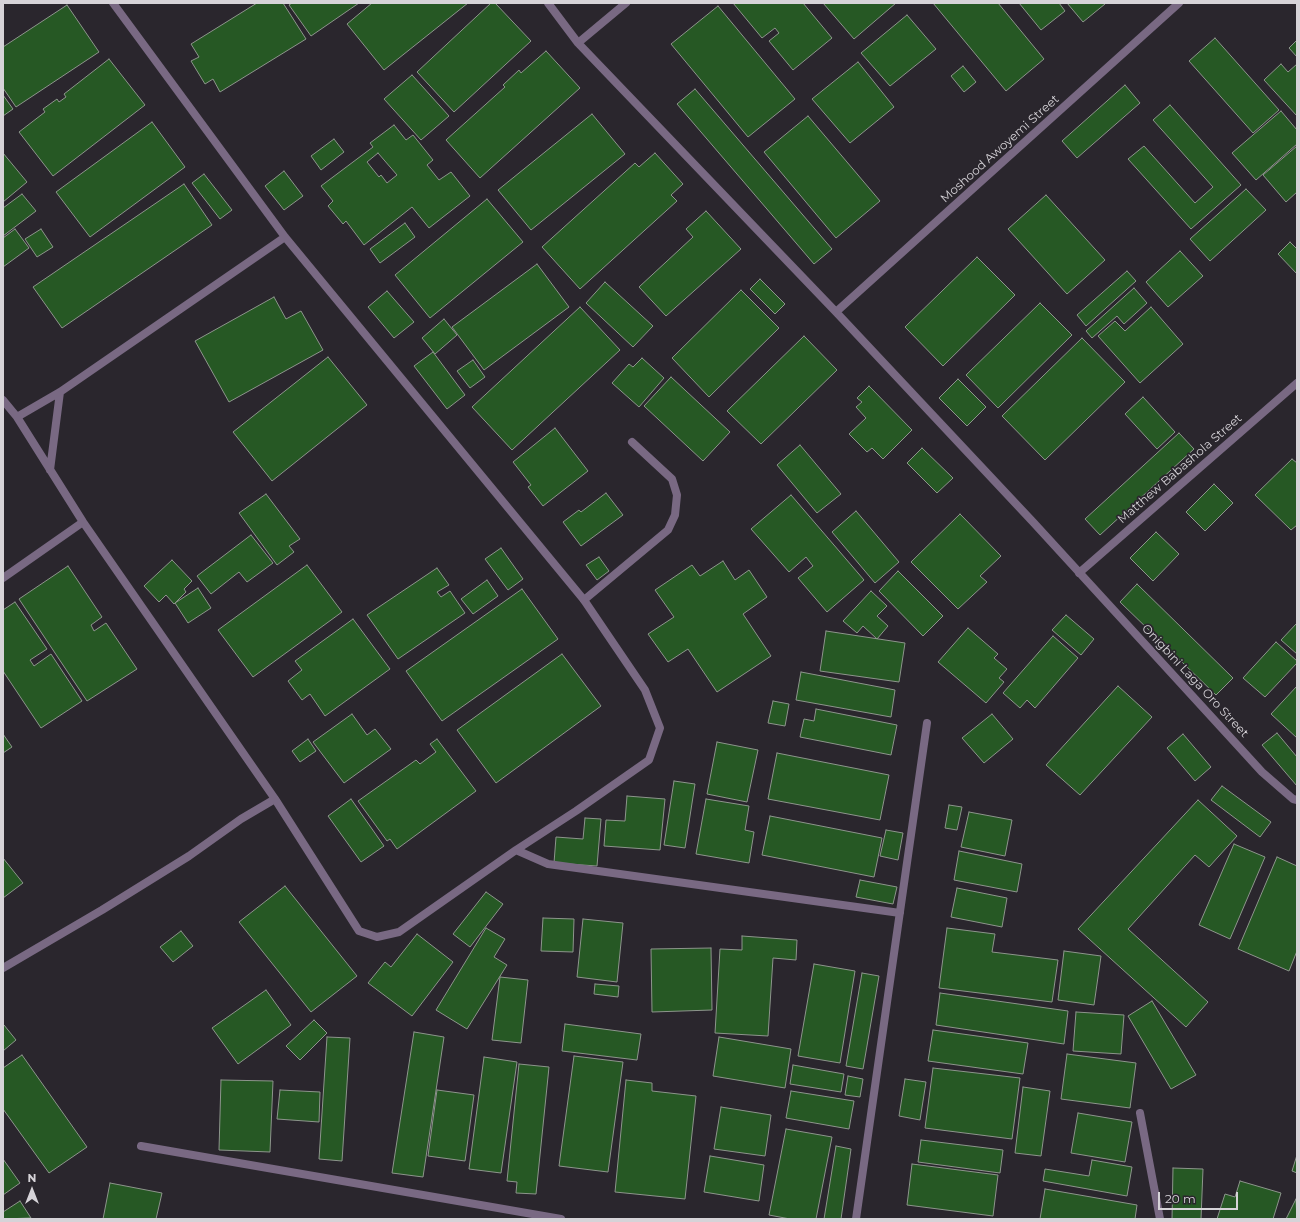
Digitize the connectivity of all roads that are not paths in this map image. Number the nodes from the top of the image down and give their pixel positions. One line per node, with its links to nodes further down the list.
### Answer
1 (113, 3): 6 (street)
2 (548, 3): 5 (street, Onigbini Laga Oro Street)
3 (626, 3): 5 (street)
4 (1179, 3): 7 (street, Moshood Awoyemi Street)
5 (578, 43): 7 (street, Onigbini Laga Oro Street)
6 (285, 237): 9 (street); 17 (street)
7 (836, 312): 15 (street, Onigbini Laga Oro Street)
8 (1297, 383): 15 (street, Matthew Babashola Street)
9 (60, 392): 11 (street); 13 (street)
10 (3, 400): 11 (street)
11 (17, 417): 13 (street)
12 (632, 442): 17 (street)
13 (50, 470): 14 (street)
14 (83, 522): 16 (street); 19 (street)
15 (1079, 573): 20 (street, Onigbini Laga Oro Street)
16 (3, 578)
17 (584, 600): 21 (street)
18 (927, 723): 22 (street)
19 (275, 798): 21 (street); 23 (street)
20 (1297, 800)
21 (516, 850): 22 (street)
22 (900, 913): 27 (street)
23 (3, 968)
24 (1140, 1113): 28 (street)
25 (140, 1146): 26 (street)
26 (561, 1219)
27 (856, 1219)
28 (1160, 1219)

